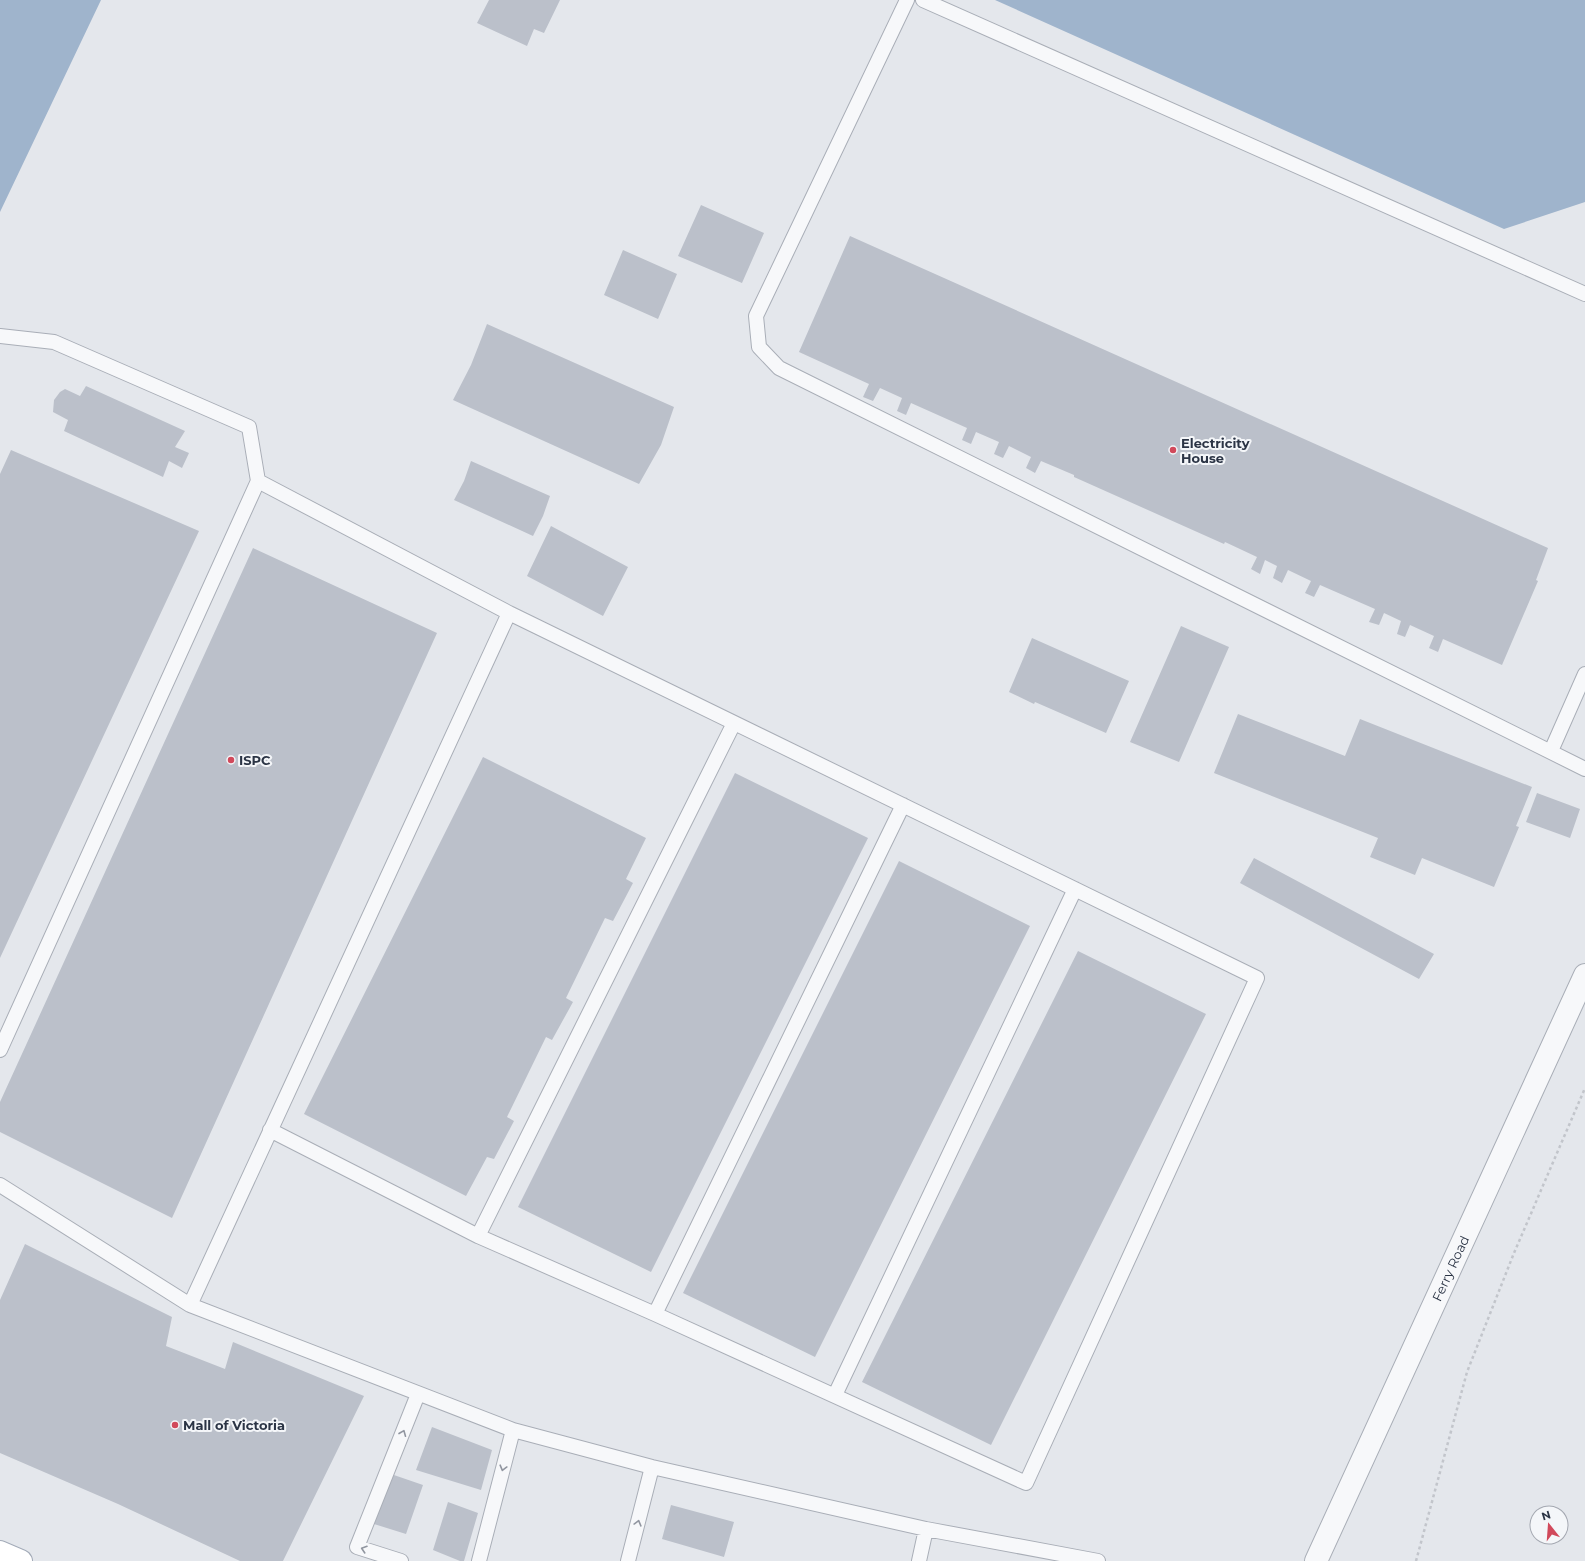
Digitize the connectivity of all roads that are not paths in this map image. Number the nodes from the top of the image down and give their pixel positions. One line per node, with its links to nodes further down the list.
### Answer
1 (907, 0): 9 (lane)
2 (923, 0): 3 (lane)
3 (1585, 294)
4 (1, 337): 5 (lane)
5 (258, 481): 6 (lane); 14 (lane)
6 (509, 613): 8 (lane); 15 (lane)
7 (1585, 674): 9 (lane)
8 (734, 723): 11 (lane); 17 (lane)
9 (1551, 751): 10 (lane)
10 (1585, 768)
11 (903, 805): 12 (lane); 19 (lane)
12 (1075, 889): 21 (lane); 21 (lane)
13 (1585, 975): 32 (street, Ferry Road)
14 (0, 1050)
15 (270, 1130): 17 (lane); 18 (lane)
16 (0, 1185): 18 (lane)
17 (478, 1236): 19 (lane)
18 (190, 1305): 20 (lane)
19 (654, 1314): 21 (lane)
20 (418, 1394): 22 (lane); 27 (lane, one-way to 20)
21 (835, 1395)
22 (513, 1430): 23 (lane); 28 (lane, one-way to 28)
23 (652, 1467): 24 (lane); 29 (lane, one-way to 23)
24 (926, 1529): 30 (lane); 31 (lane)
25 (0, 1552): 26 (main road)
26 (21, 1561)
27 (401, 1561)
28 (479, 1561)
29 (628, 1561)
30 (918, 1561)
31 (1098, 1561)
32 (1316, 1561)

